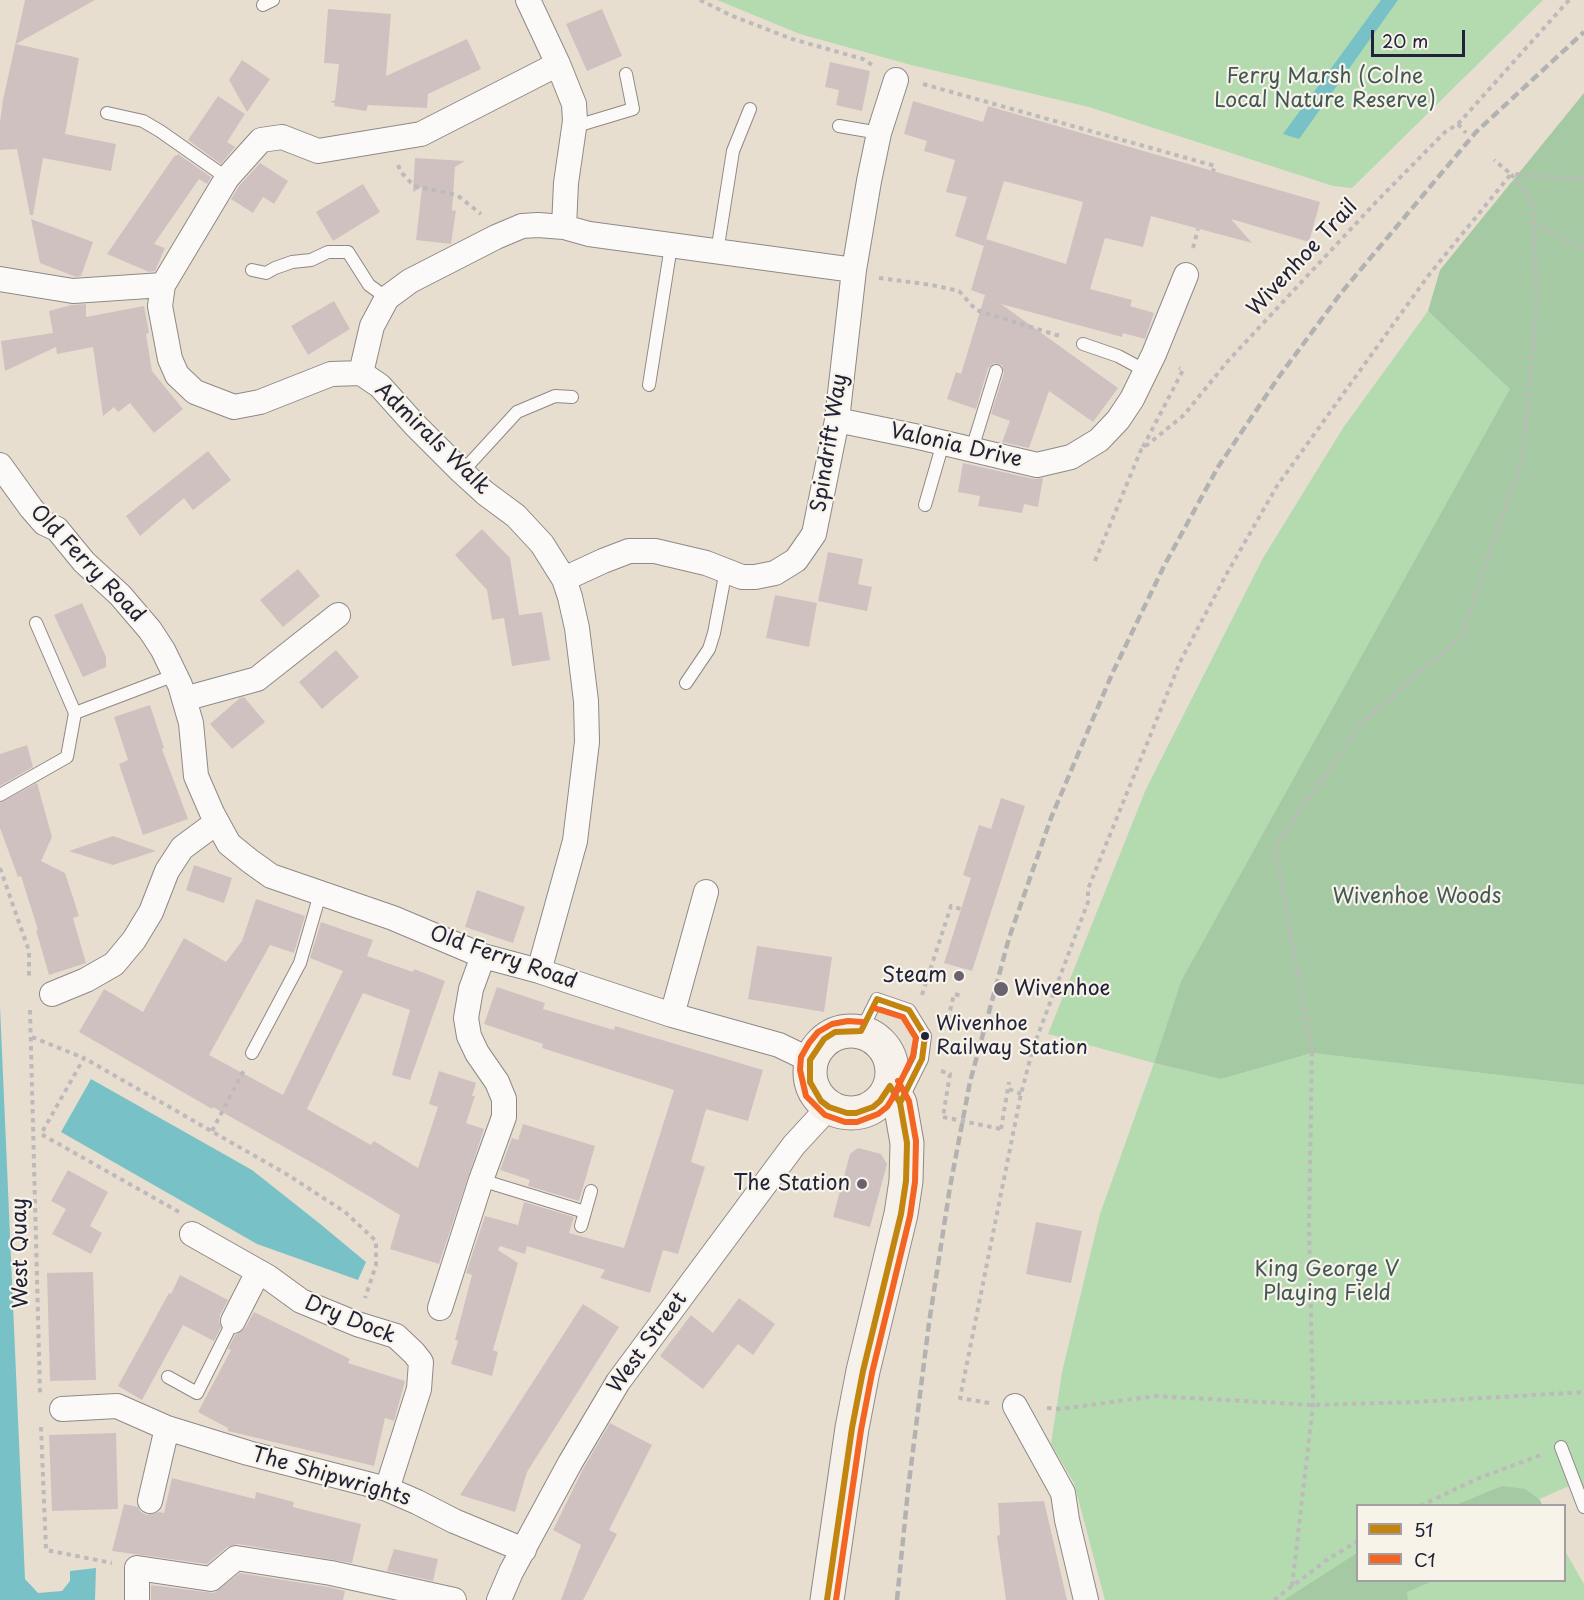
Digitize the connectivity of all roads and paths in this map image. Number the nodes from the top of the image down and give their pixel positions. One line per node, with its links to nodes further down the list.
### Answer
1 (528, 0): 4 (street)
2 (700, 0): 6 (path)
3 (1569, 0): 9 (path, Wivenhoe Trail)
4 (558, 64): 11 (street); 17 (street)
5 (626, 74): 11 (lane)
6 (896, 80): 12 (street, Spindrift Way); 15 (path)
7 (750, 109): 25 (lane)
8 (107, 113): 17 (lane)
9 (1458, 124): 13 (path); 44 (path, Wivenhoe Trail)
10 (840, 126): 12 (lane)
11 (573, 127): 22 (street)
12 (879, 133): 27 (street, Spindrift Way)
13 (1466, 133)
14 (1494, 160): 16 (path)
15 (1213, 171)
16 (1511, 174): 18 (path); 21 (path); 77 (path)
17 (227, 178): 30 (street)
18 (1584, 179)
19 (426, 188): 20 (path)
20 (457, 195)
21 (1533, 223): 24 (path); 95 (path)
22 (564, 227): 23 (street, Admirals Walk); 31 (street, Admirals Walk)
23 (671, 246): 25 (street, Admirals Walk); 36 (lane)
24 (1584, 249)
25 (717, 252): 27 (street, Admirals Walk)
26 (252, 270): 31 (lane)
27 (854, 273): 32 (path); 38 (street, Spindrift Way)
28 (1186, 275): 34 (street, Valonia Drive)
29 (0, 279): 30 (street)
30 (163, 285): 35 (street)
31 (387, 298): 35 (street, Admirals Walk)
32 (1083, 344): 34 (lane)
33 (996, 371): 40 (lane)
34 (1146, 371): 40 (street, Valonia Drive)
35 (360, 372): 42 (street, Admirals Walk)
36 (649, 385)
37 (573, 397): 42 (lane)
38 (837, 420): 39 (street, Valonia Drive); 45 (street, Spindrift Way)
39 (943, 444): 40 (street, Valonia Drive); 43 (lane)
40 (972, 449)
41 (0, 465): 49 (street, Old Ferry Road)
42 (462, 472): 46 (street, Admirals Walk)
43 (926, 505)
44 (1095, 561)
45 (726, 570): 46 (street, Spindrift Way); 50 (lane)
46 (564, 579): 60 (street, Admirals Walk)
47 (338, 615): 51 (street)
48 (36, 623): 52 (lane)
49 (175, 675): 51 (street, Old Ferry Road); 52 (lane)
50 (686, 683)
51 (184, 699): 54 (street, Old Ferry Road)
52 (75, 713): 53 (lane)
53 (0, 795)
54 (217, 822): 57 (street, Old Ferry Road); 62 (street)
55 (0, 868): 61 (path)
56 (706, 892): 66 (street)
57 (320, 894): 59 (street, Old Ferry Road); 70 (lane)
58 (961, 909): 64 (path)
59 (483, 956): 60 (street, Old Ferry Road); 82 (street)
60 (540, 971): 66 (street, Old Ferry Road)
61 (29, 986)
62 (52, 994)
63 (963, 996): 67 (path)
64 (921, 998)
65 (30, 1008): 69 (path, West Quay)
66 (672, 1014): 72 (street, Old Ferry Road)
67 (946, 1029)
68 (861, 1031): 72 (main road); 76 (main road); 76 (lane)
69 (32, 1037): 71 (path); 80 (path, West Quay)
70 (252, 1053): 79 (path)
71 (84, 1058): 79 (path); 81 (path)
72 (810, 1060): 78 (main road)
73 (937, 1070): 75 (path, bridge)
74 (1009, 1082): 75 (path)
75 (1009, 1089): 77 (path)
76 (895, 1094): 78 (main road); 112 (main road)
77 (1021, 1094): 94 (path)
78 (829, 1107): 106 (street, West Street)
79 (212, 1131): 90 (path)
80 (33, 1134): 81 (path); 93 (path, West Quay)
81 (41, 1134): 86 (path)
82 (481, 1180): 84 (lane); 88 (street)
83 (591, 1191): 84 (lane)
84 (585, 1212): 85 (lane)
85 (581, 1226)
86 (192, 1233): 87 (street, Dry Dock)
87 (258, 1272): 89 (street); 90 (street, Dry Dock)
88 (440, 1308)
89 (233, 1322): 91 (lane)
90 (357, 1324): 101 (street, Dry Dock)
91 (168, 1377)
92 (1584, 1392): 95 (path)
93 (40, 1398)
94 (986, 1403)
95 (1313, 1405): 96 (path); 108 (path)
96 (1015, 1406): 113 (street)
97 (62, 1409): 99 (street, The Shipwrights)
98 (40, 1422): 107 (path)
99 (167, 1428): 101 (street, The Shipwrights); 102 (street)
100 (1562, 1447): 103 (path); 104 (lane)
101 (387, 1490): 106 (street, The Shipwrights)
102 (150, 1501)
103 (1424, 1504)
104 (1584, 1507)
105 (1356, 1542): 108 (path)
106 (524, 1550): 111 (street, West Street)
107 (137, 1568): 109 (street); 110 (street)
108 (1292, 1586): 114 (path)
109 (137, 1600)
110 (454, 1600)
111 (499, 1600)
112 (827, 1600)
113 (1086, 1600)
114 (1274, 1600)

